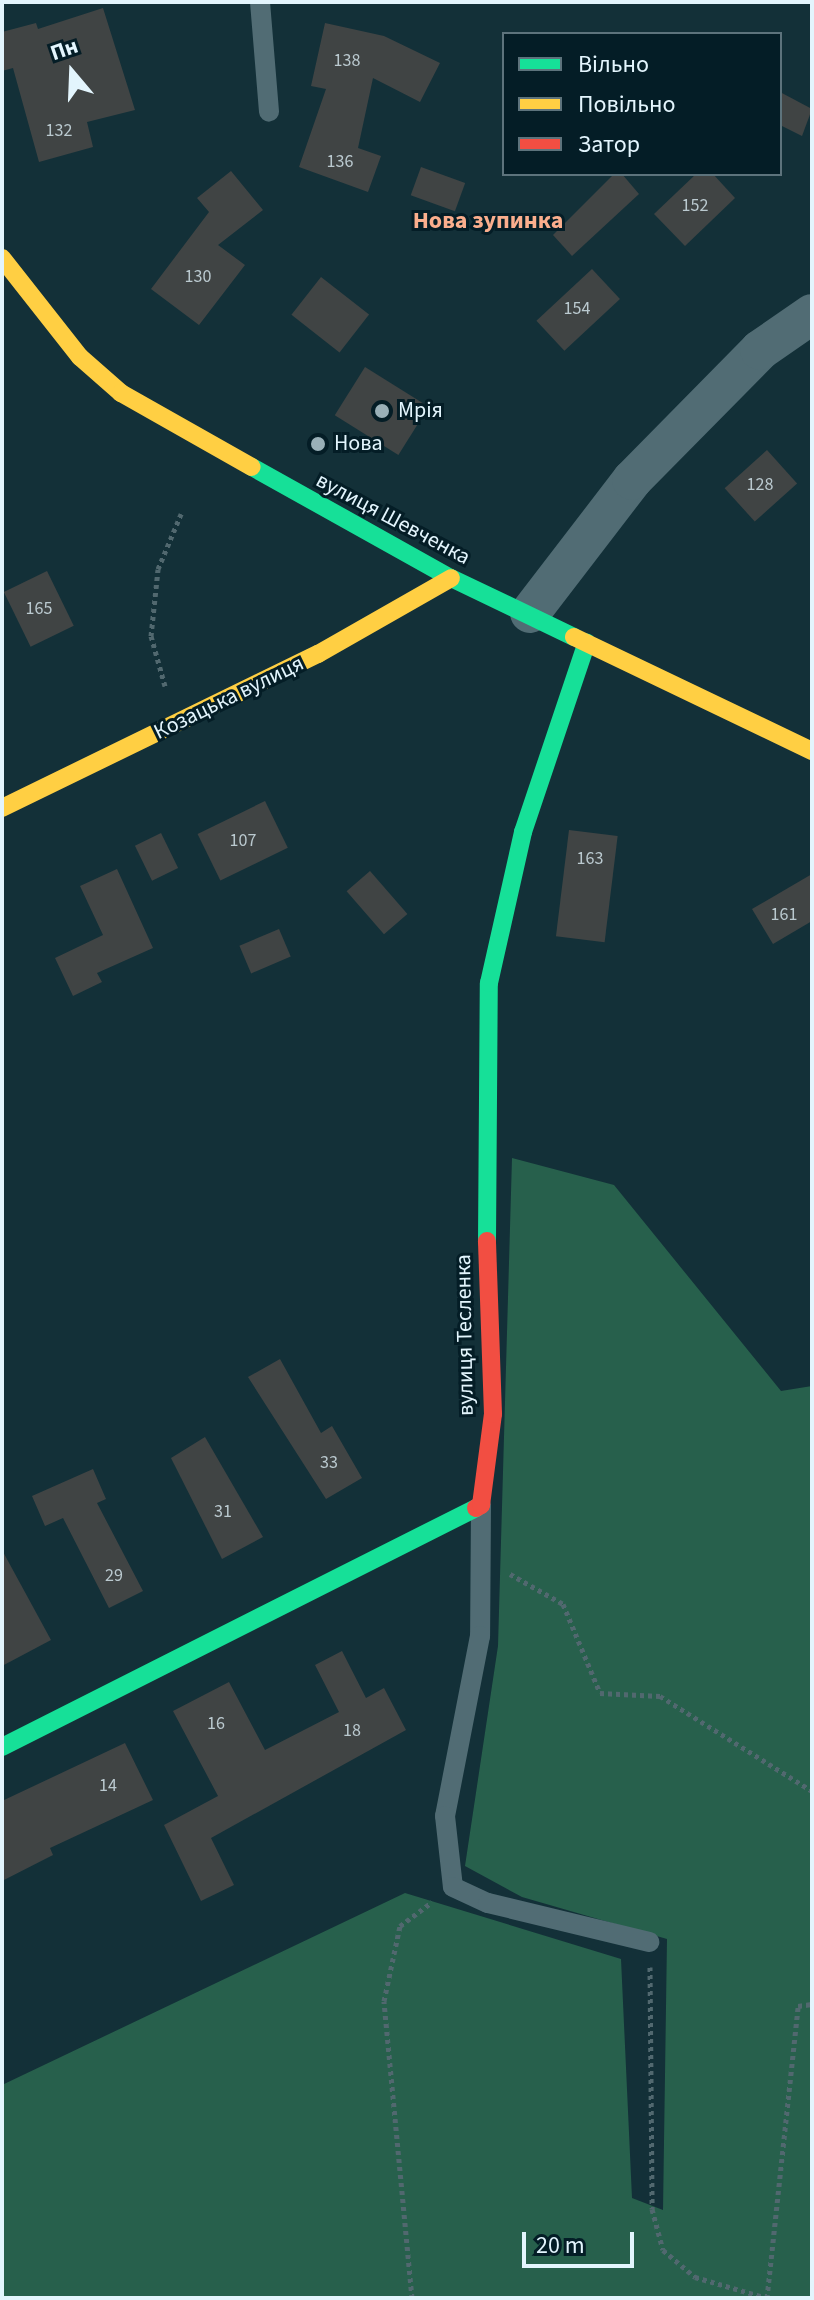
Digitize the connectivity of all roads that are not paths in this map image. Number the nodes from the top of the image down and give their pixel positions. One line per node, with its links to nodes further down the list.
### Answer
1 (260, 2): 2 (lane)
2 (269, 112)
3 (2, 258): 5 (street, вулиця Шевченка)
4 (812, 314): 6 (street)
5 (451, 578): 6 (street, вулиця Шевченка); 9 (street, Козацька вулиця)
6 (530, 613): 7 (street, вулиця Шевченка)
7 (587, 642): 8 (street, вулиця Шевченка); 10 (street, вулиця Тесленка)
8 (812, 751)
9 (2, 808)
10 (481, 1505): 11 (street); 12 (lane)
11 (5, 1739)
12 (649, 1942)

